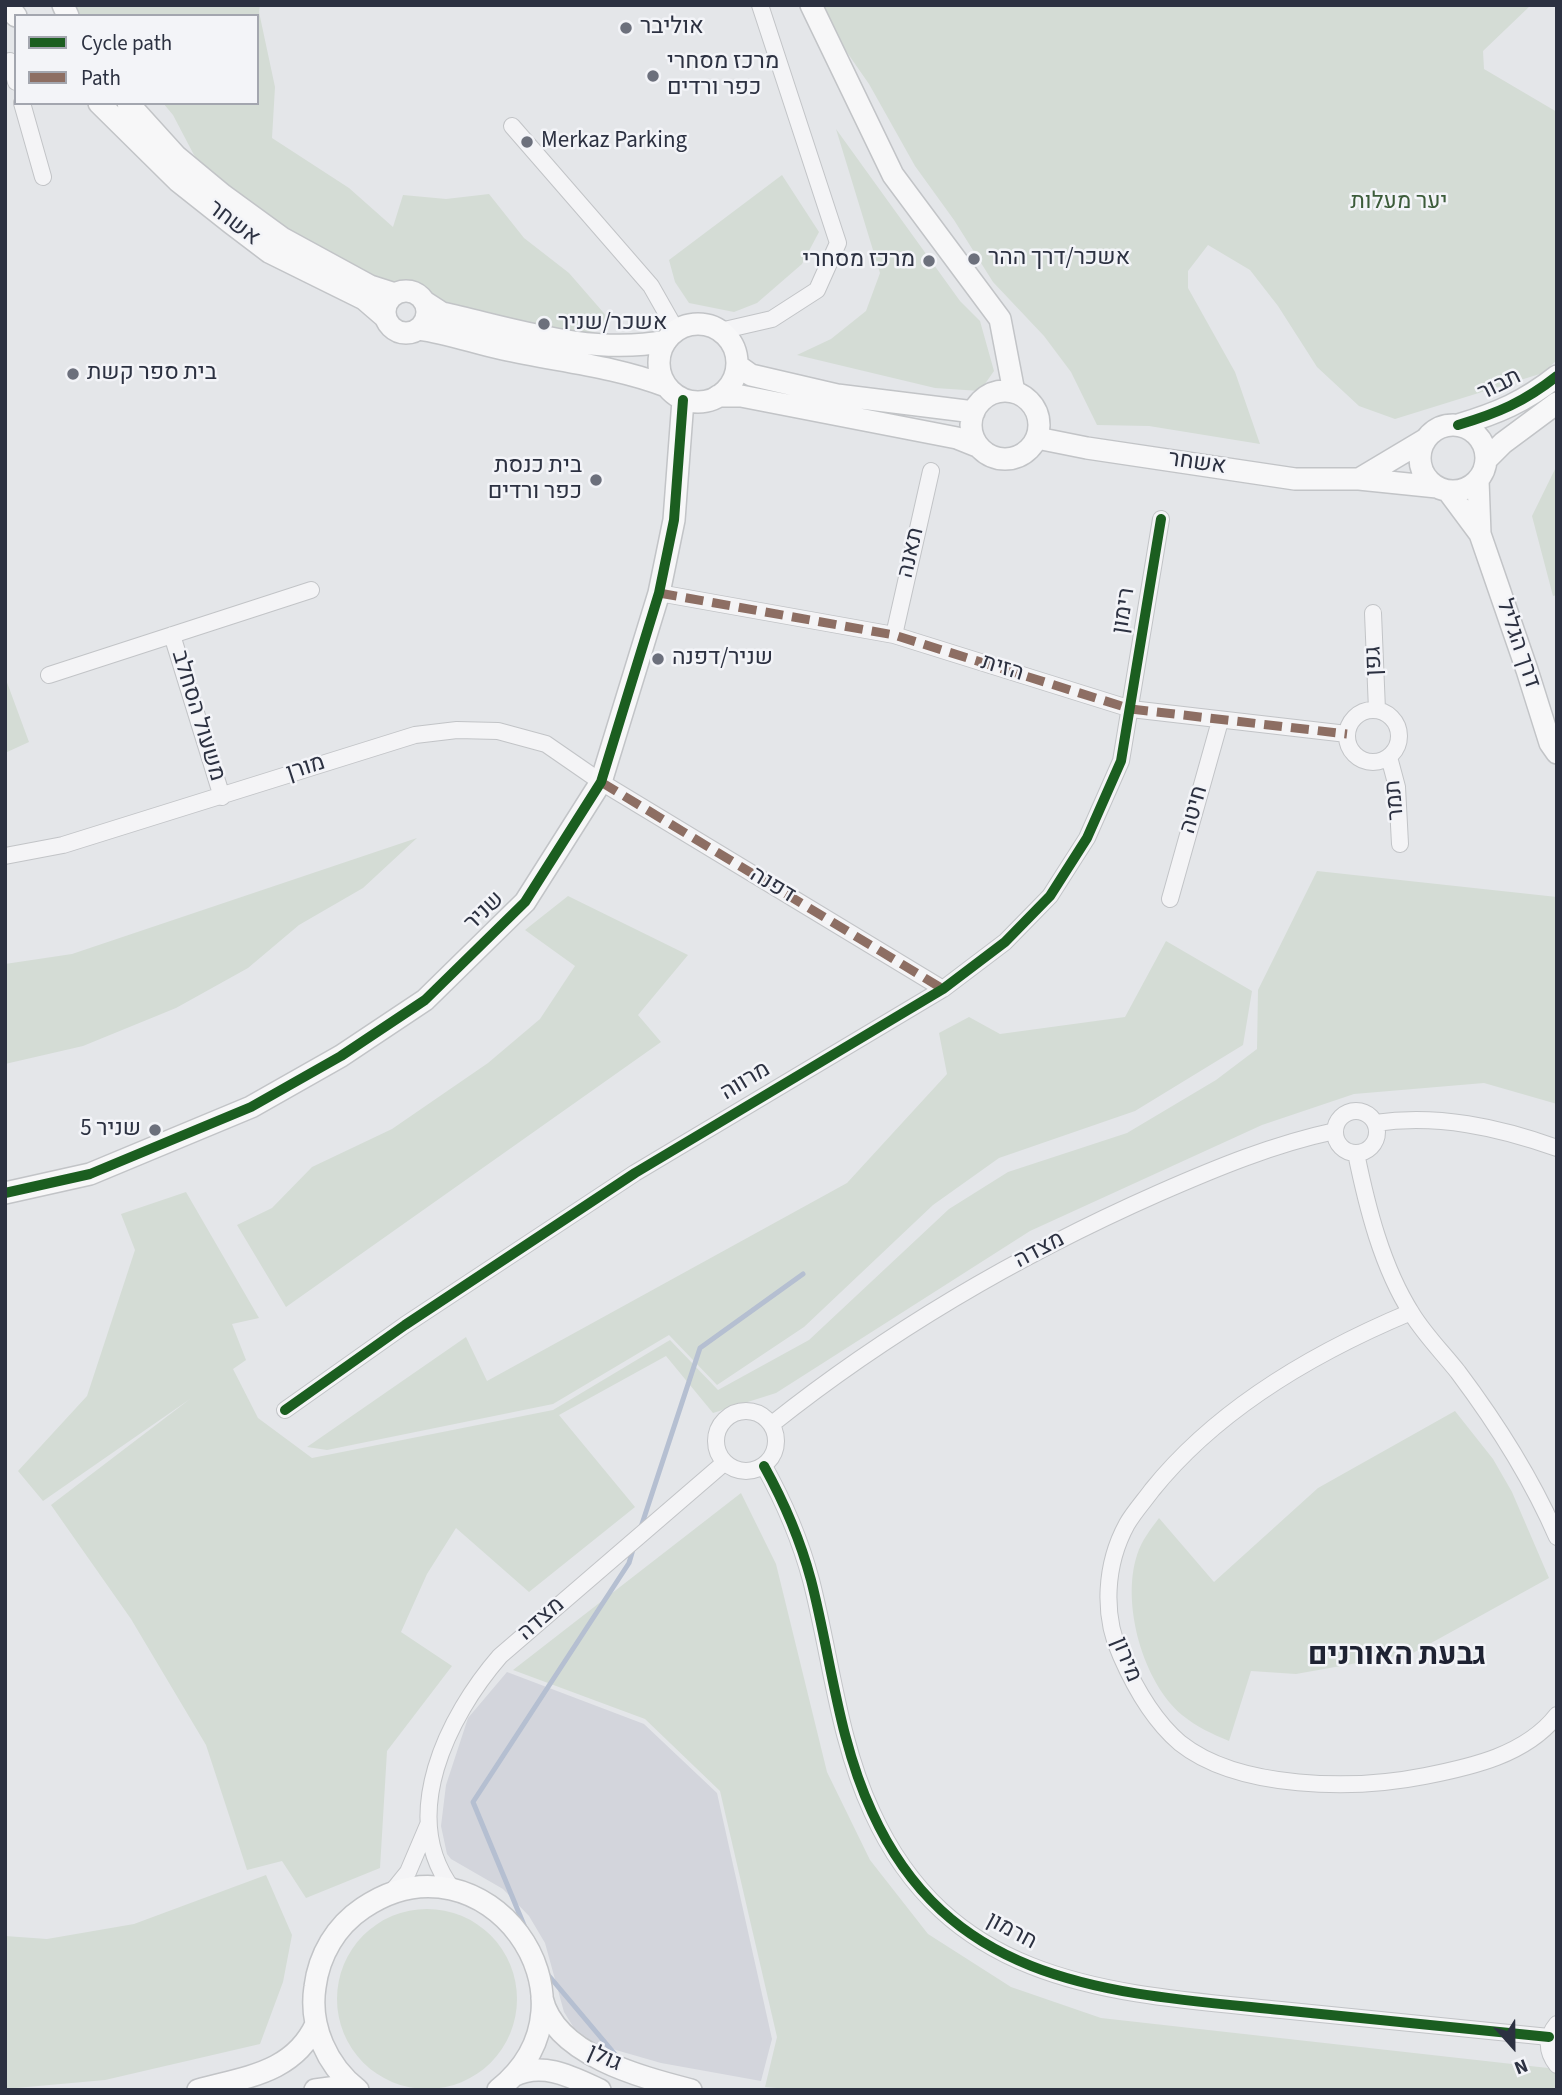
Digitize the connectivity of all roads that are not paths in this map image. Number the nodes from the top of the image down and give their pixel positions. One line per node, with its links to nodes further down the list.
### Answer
1 (760, 5): 12 (street)
2 (811, 5): 17 (street)
3 (23, 105): 7 (street)
4 (101, 105): 10 (street, אשחר)
5 (130, 105): 8 (street, אשחר)
6 (512, 127): 13 (street)
7 (43, 177)
8 (395, 294): 9 (street); 10 (street)
9 (425, 302): 11 (street); 13 (street)
10 (386, 318): 11 (street)
11 (419, 329): 16 (street)
12 (720, 331): 13 (street); 14 (street)
13 (671, 336): 16 (street)
14 (737, 365): 18 (street); 21 (street)
15 (1557, 376): 22 (street, תבור)
16 (666, 386): 19 (street)
17 (1014, 392): 21 (street); 23 (street)
18 (718, 396): 19 (street); 25 (street)
19 (683, 400): 34 (street, שניר)
20 (1557, 403): 26 (street, תבור)
21 (974, 412): 25 (street)
22 (1458, 425): 24 (street); 26 (street)
23 (1037, 438): 25 (street); 28 (street, אשחר)
24 (1426, 439): 28 (street); 30 (street)
25 (977, 446)
26 (1486, 460): 29 (street)
27 (931, 471): 37 (street, תאנה)
28 (1359, 479): 30 (street, אשחר)
29 (1478, 480): 30 (street); 32 (street, דרך הגליל)
30 (1443, 489): 32 (street, דרך הגליל)
31 (1161, 519): 39 (street, רימון)
32 (1480, 534): 43 (street, דרך הגליל)
33 (311, 590): 36 (street, משעול הסחלב)
34 (659, 593): 37 (street, הזית); 45 (street, שניר)
35 (1373, 613): 40 (street, גפן)
36 (172, 635): 38 (street, משעול הסחלב); 46 (street, משעול הסחלב)
37 (894, 635): 39 (street, הזית)
38 (49, 675)
39 (1131, 709): 41 (street, הזית); 50 (street, מרווה)
40 (1377, 710): 42 (street); 44 (street)
41 (1220, 721): 42 (street, הזית); 49 (street, חיטה)
42 (1347, 734): 44 (street)
43 (1557, 753)
44 (1389, 757): 47 (street, תמר)
45 (601, 782): 46 (street, מורן); 50 (street, דפנה); 55 (street, שניר)
46 (222, 797): 48 (street, מורן)
47 (1400, 844)
48 (5, 856)
49 (1170, 899)
50 (943, 989): 57 (street, מרווה)
51 (1375, 1123): 52 (street); 53 (street); 54 (street)
52 (1335, 1131): 54 (street); 58 (street, מצדה)
53 (1557, 1148)
54 (1356, 1153): 56 (street)
55 (5, 1193)
56 (1411, 1312): 61 (street); 62 (street, מירון)
57 (285, 1410)
58 (772, 1424): 59 (street); 60 (street)
59 (724, 1463): 60 (street); 63 (street, מצדה)
60 (764, 1466): 68 (street, חרמון)
61 (1557, 1537)
62 (1557, 1715)
63 (429, 1823): 64 (street, מצדה); 65 (street, מצדה)
64 (453, 1890): 65 (street); 66 (street)
65 (391, 1894): 67 (street)
66 (542, 1995): 70 (street); 75 (street, גולן)
67 (316, 2024): 71 (street); 72 (street)
68 (1553, 2030): 69 (street)
69 (1557, 2065)
70 (505, 2083): 74 (street, גולן)
71 (355, 2087): 73 (street)
72 (198, 2090)
73 (315, 2090)
74 (600, 2090)
75 (691, 2090)

